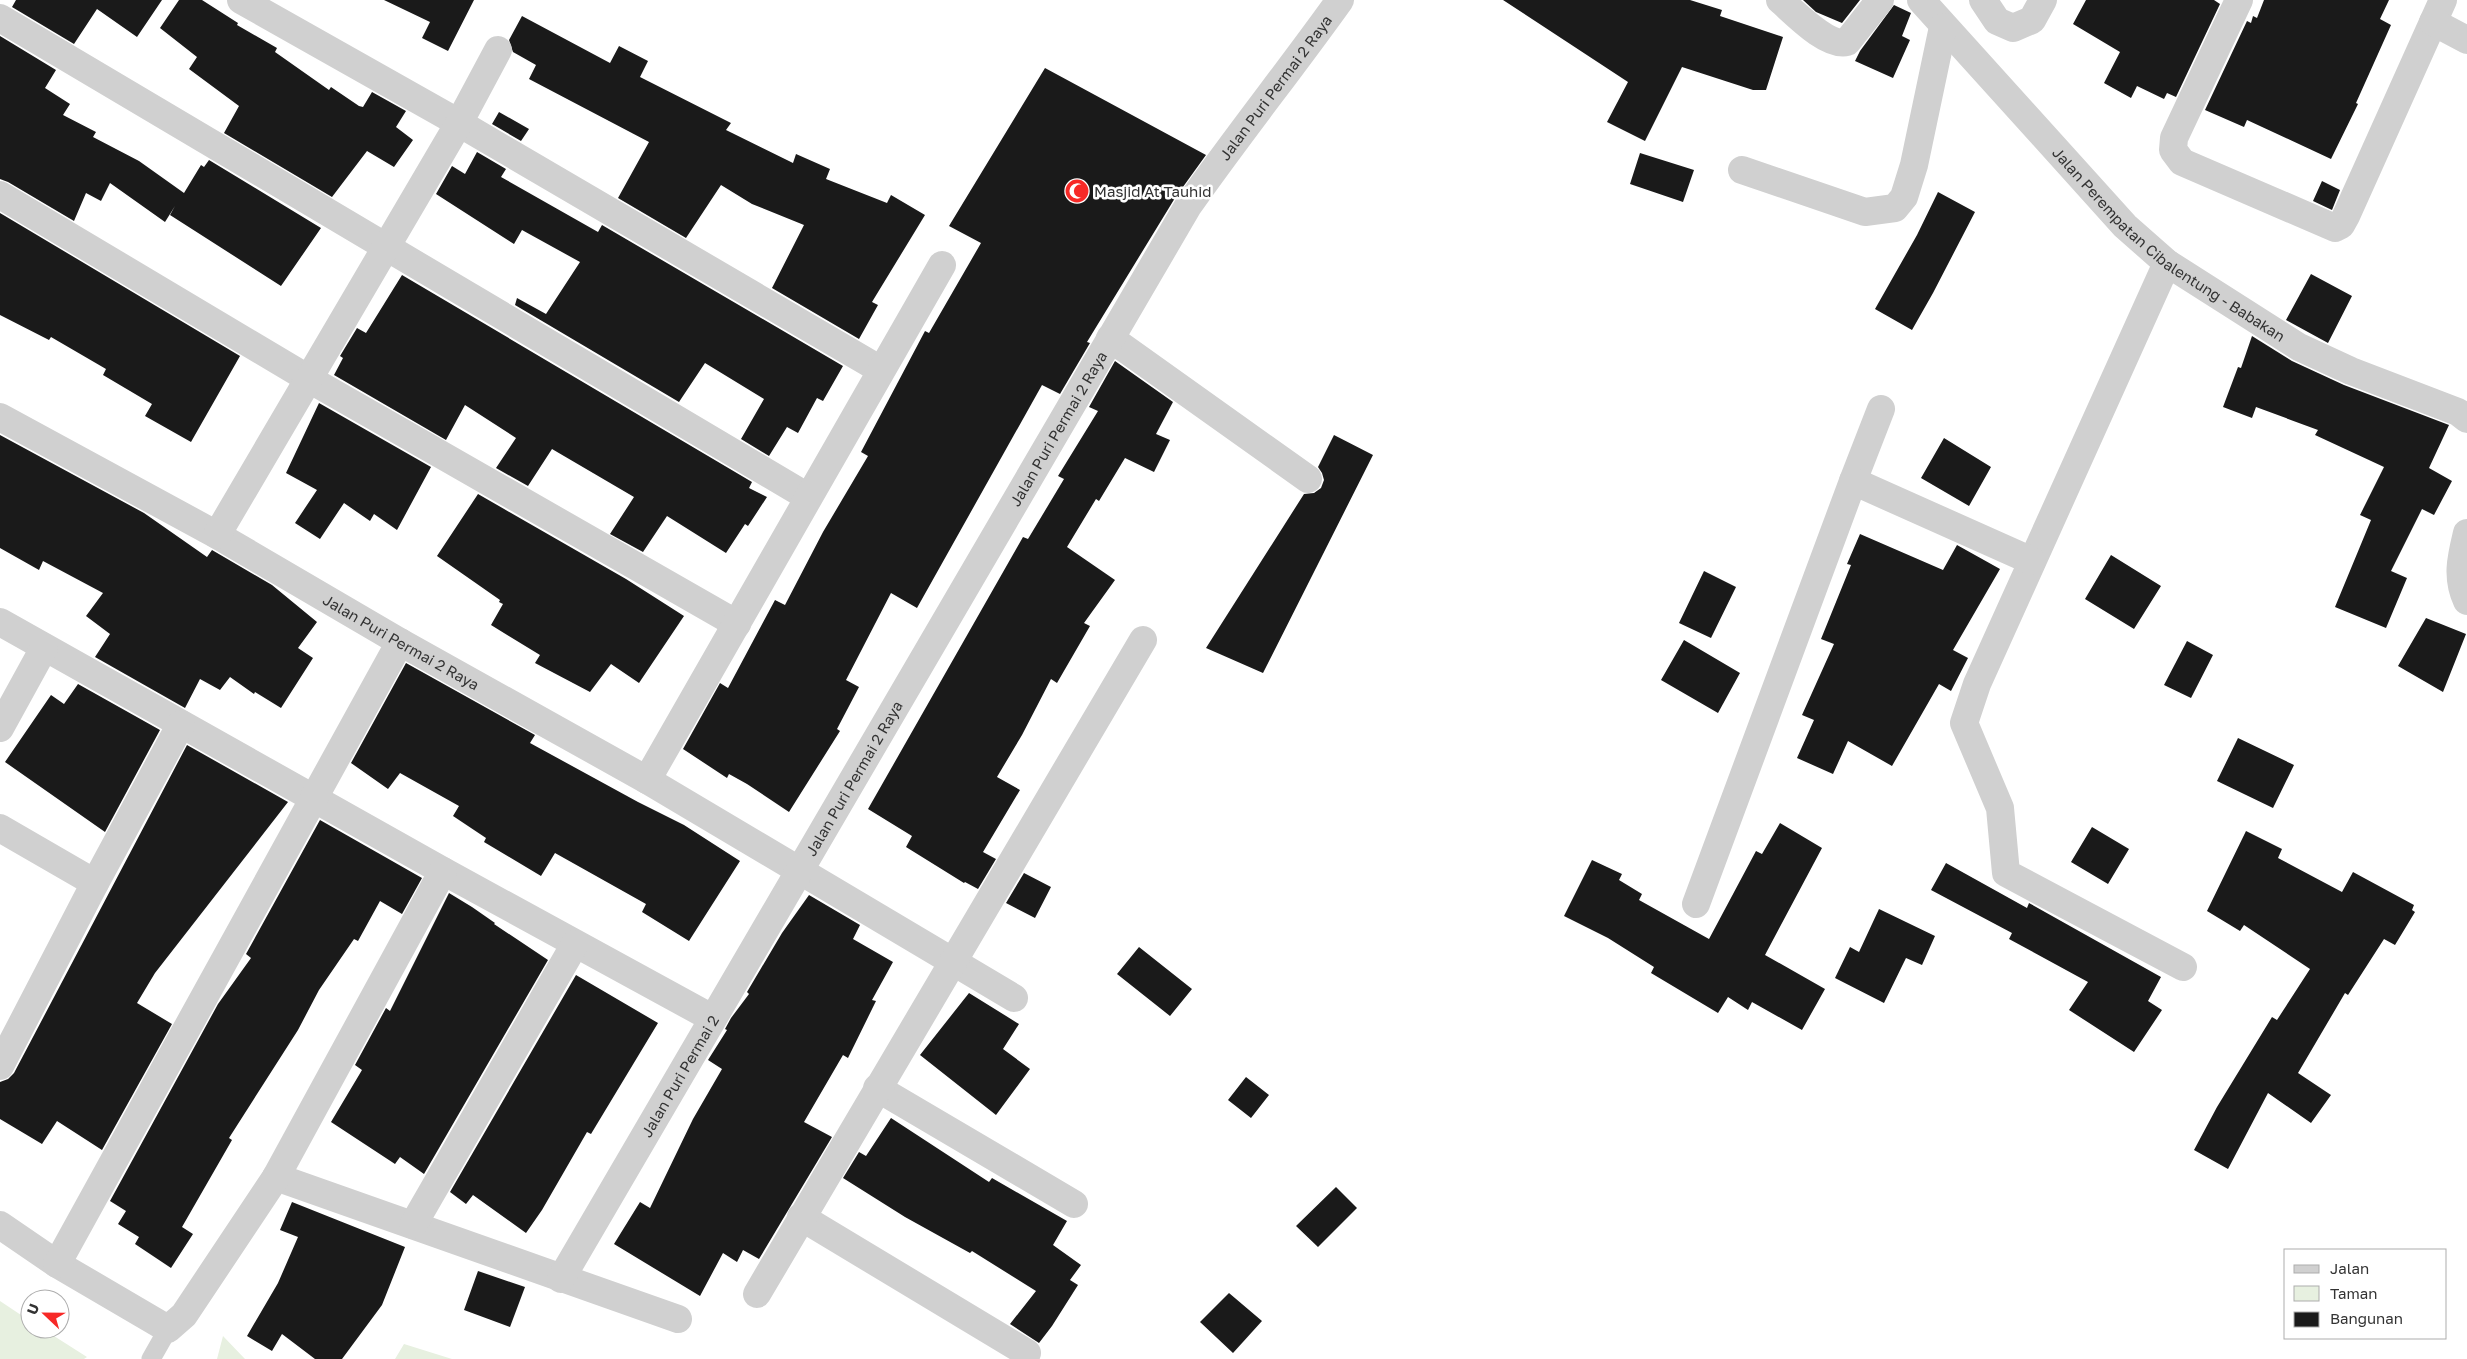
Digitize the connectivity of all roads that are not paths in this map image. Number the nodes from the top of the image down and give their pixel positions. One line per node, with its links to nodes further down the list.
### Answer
1 (241, 0): 14 (street)
2 (1340, 0): 20 (street, Jalan Puri Permai 2 Raya)
3 (1780, 0): 4 (street)
4 (1880, 0)
5 (1921, 0): 11 (street, Jalan Perempatan Cibalentung - Babakan)
6 (1984, 0): 7 (street)
7 (2043, 0)
8 (2239, 0): 9 (street)
9 (2438, 11): 12 (street)
10 (0, 18): 17 (street)
11 (1943, 27): 15 (street); 18 (street, Jalan Perempatan Cibalentung - Babakan)
12 (2467, 40)
13 (498, 50): 14 (street)
14 (459, 124): 17 (street); 21 (street)
15 (1742, 170)
16 (0, 195): 22 (street)
17 (387, 246): 22 (street); 28 (street)
18 (2167, 263): 25 (street, Jalan Perempatan Cibalentung - Babakan); 31 (street)
19 (942, 265): 21 (street)
20 (1110, 338): 26 (street); 44 (street, Jalan Puri Permai 2 Raya)
21 (881, 370): 28 (street)
22 (309, 379): 30 (street); 34 (street)
23 (1881, 409): 27 (street)
24 (0, 417): 30 (street, Jalan Puri Permai 2 Raya)
25 (2467, 419)
26 (1308, 479)
27 (1853, 481): 31 (street); 46 (street)
28 (808, 497): 34 (street)
29 (2467, 533): 32 (street)
30 (217, 535): 36 (street, Jalan Puri Permai 2 Raya)
31 (2032, 561): 49 (street)
32 (2467, 601)
33 (0, 622): 37 (street)
34 (737, 624): 40 (street)
35 (1143, 640): 48 (street)
36 (400, 642): 40 (street, Jalan Puri Permai 2 Raya); 41 (street)
37 (44, 648): 38 (street); 39 (street)
38 (181, 724): 41 (street); 45 (street)
39 (0, 728)
40 (647, 780): 44 (street, Jalan Puri Permai 2 Raya)
41 (315, 799): 43 (street); 59 (street)
42 (0, 828): 45 (street)
43 (443, 871): 47 (street); 54 (street)
44 (799, 872): 48 (street, Jalan Puri Permai 2 Raya); 51 (street, Jalan Puri Permai 2)
45 (95, 882): 52 (street)
46 (1696, 904)
47 (575, 944): 51 (street); 58 (street)
48 (954, 962): 50 (street, Jalan Puri Permai 2 Raya); 53 (street)
49 (2183, 967)
50 (1014, 998)
51 (712, 1018): 60 (street, Jalan Puri Permai 2)
52 (0, 1066)
53 (877, 1088): 55 (street); 56 (street)
54 (276, 1177): 58 (street); 63 (street)
55 (1074, 1204)
56 (801, 1217): 61 (street); 64 (street)
57 (0, 1224): 59 (street)
58 (413, 1225): 60 (street)
59 (57, 1264): 63 (street)
60 (561, 1279): 62 (street)
61 (757, 1294)
62 (678, 1319)
63 (168, 1329): 65 (lane)
64 (1027, 1354)
65 (151, 1359)

